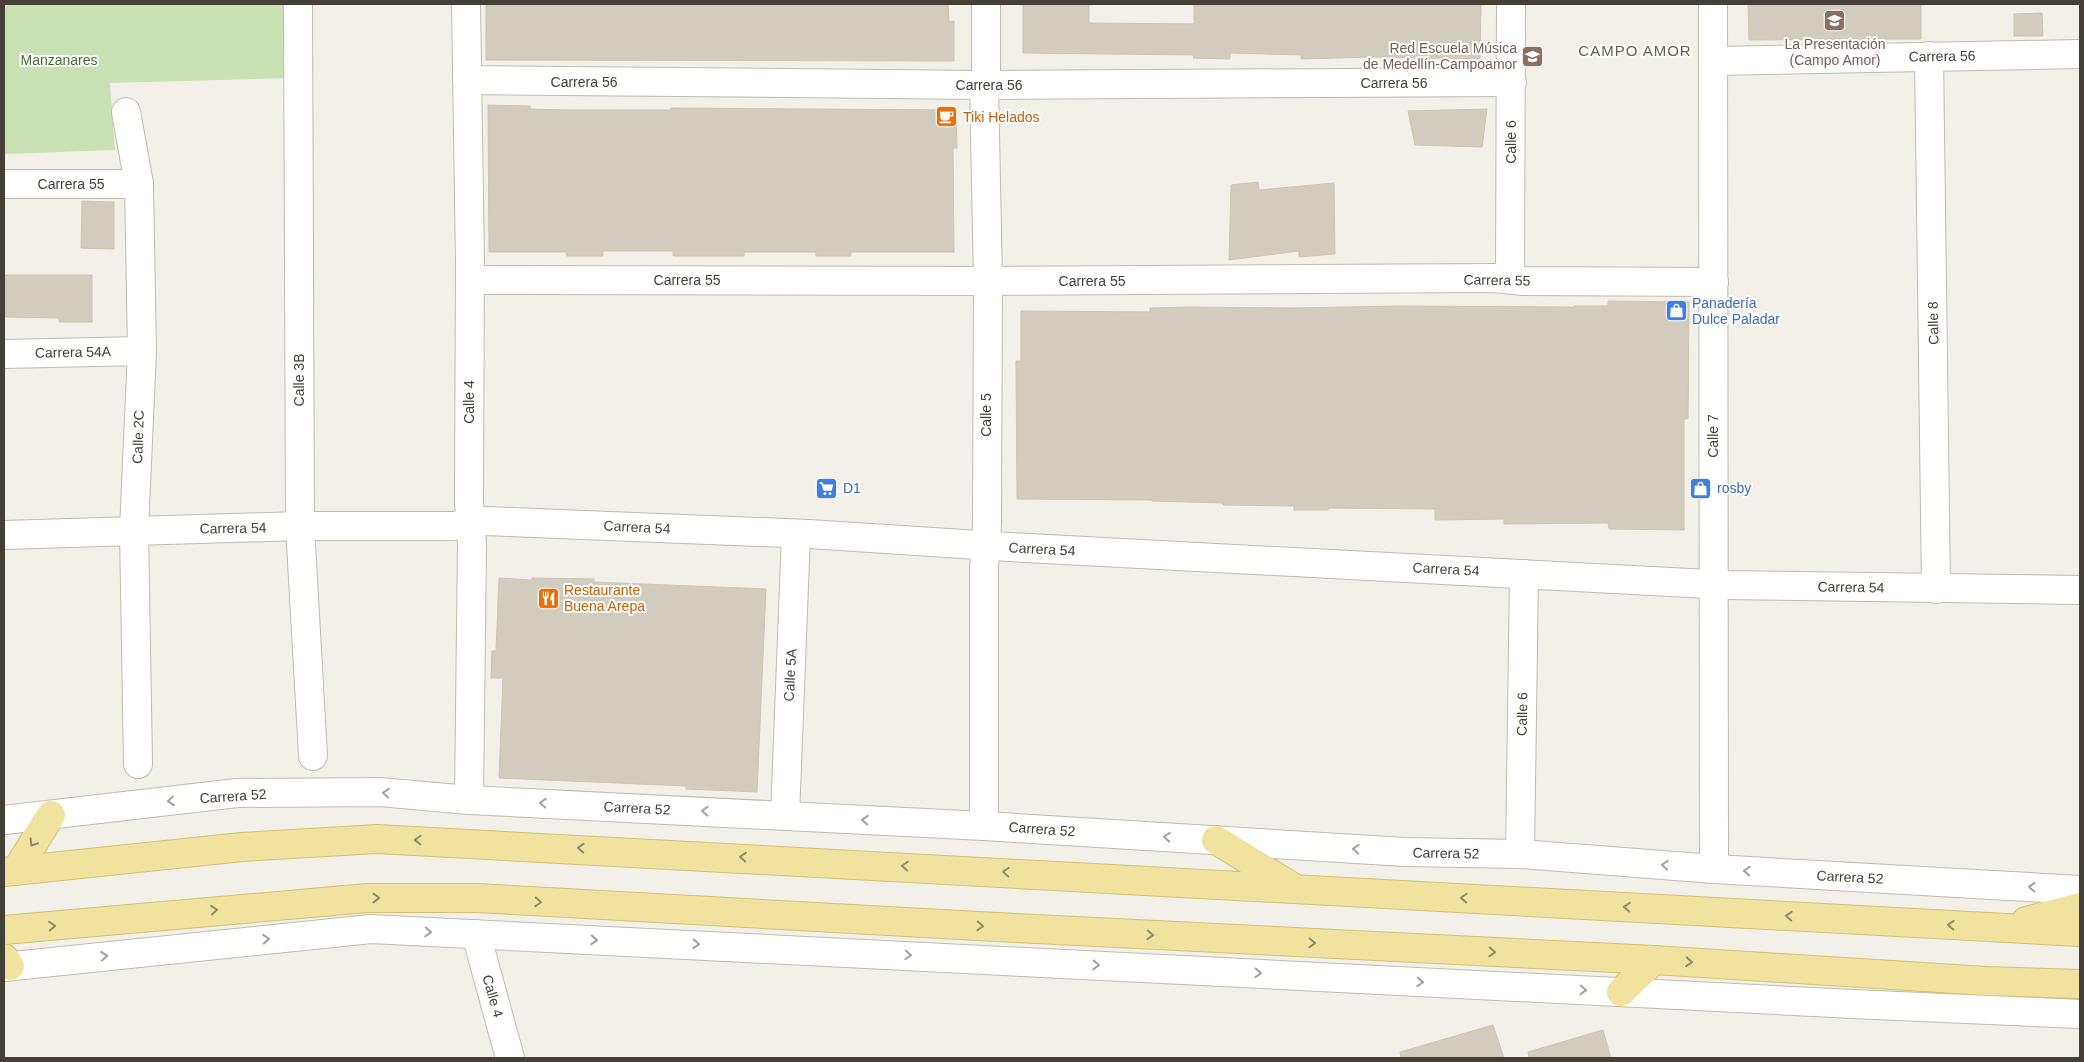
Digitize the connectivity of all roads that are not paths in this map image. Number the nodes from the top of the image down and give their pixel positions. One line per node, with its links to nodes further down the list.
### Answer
1 (298, 4): 22 (street, Calle 3B)
2 (466, 4): 9 (street, Calle 4)
3 (986, 4): 11 (street, Calle 5)
4 (1511, 4): 10 (street, Calle 6)
5 (1713, 4): 8 (street, Calle 7)
6 (2080, 54): 7 (street, Carrera 56)
7 (1929, 56): 8 (street, Carrera 56); 29 (street, Calle 8)
8 (1714, 61): 18 (street, Calle 7)
9 (467, 80): 11 (street, Carrera 56); 16 (street, Calle 4)
10 (1512, 82): 11 (street, Carrera 56); 15 (street, Calle 6)
11 (984, 85): 17 (street, Calle 5)
12 (126, 112): 14 (street, Calle 2C)
13 (4, 184): 14 (street, Carrera 55)
14 (139, 184): 19 (street, Calle 2C)
15 (1510, 279): 17 (street, Carrera 55); 18 (street, Carrera 55)
16 (470, 280): 17 (street, Carrera 55); 21 (street, Calle 4)
17 (988, 281): 26 (street, Calle 5)
18 (1714, 282): 28 (street, Calle 7)
19 (142, 351): 20 (street, Carrera 54A); 23 (street, Calle 2C)
20 (4, 354)
21 (469, 523): 22 (street, Carrera 54); 24 (street, Carrera 54); 33 (street, Calle 4)
22 (300, 526): 23 (street, Carrera 54); 31 (street, Calle 3B)
23 (134, 530): 25 (street, Carrera 54); 32 (street, Calle 2C)
24 (796, 534): 26 (street, Carrera 54); 35 (street, Calle 5A)
25 (4, 535)
26 (985, 545): 27 (street, Carrera 54); 37 (street, Calle 5)
27 (1524, 574): 28 (street, Carrera 54); 39 (street, Calle 6)
28 (1714, 583): 29 (street, Carrera 54); 40 (street, Calle 7)
29 (1936, 589): 30 (street, Carrera 54)
30 (2080, 590)
31 (313, 756)
32 (138, 764)
33 (469, 800): 34 (street, Carrera 52, one-way to 34); 35 (street, Carrera 52, one-way to 33)
34 (51, 815): 36 (street, Carrera 52); 41 (main road, one-way to 41)
35 (785, 816): 37 (street, Carrera 52, one-way to 35)
36 (4, 820)
37 (984, 826): 38 (street, Carrera 52, one-way to 37)
38 (1216, 840): 39 (street, Carrera 52, one-way to 38); 42 (main road)
39 (1520, 854): 40 (street, Carrera 52, one-way to 39)
40 (1714, 869): 43 (street, Carrera 52, one-way to 40)
41 (10, 872): 42 (main road, one-way to 41)
42 (1295, 888): 45 (main road, one-way to 42)
43 (2080, 890)
44 (2080, 907): 45 (main road)
45 (2000, 928): 47 (main road)
46 (4, 930): 49 (main road, one-way to 49)
47 (2080, 932)
48 (476, 934): 50 (street, one-way to 48); 53 (street, one-way to 53); 56 (street, Calle 4)
49 (1654, 960): 51 (main road, one-way to 51); 53 (main road)
50 (6, 963)
51 (1986, 981): 52 (main road); 54 (main road)
52 (2080, 984)
53 (1621, 992): 55 (street)
54 (2080, 999)
55 (2080, 1014)
56 (510, 1058)

